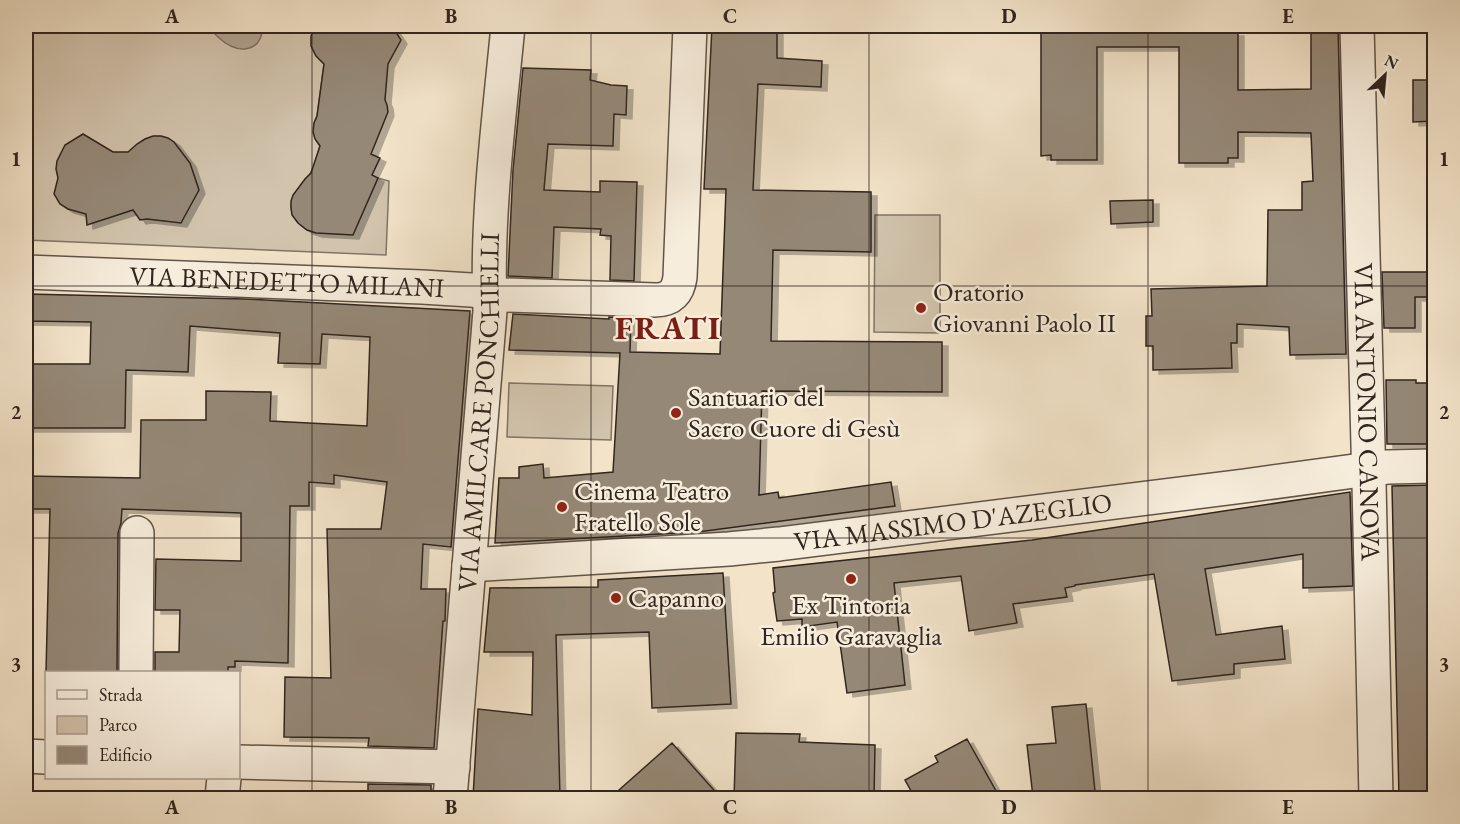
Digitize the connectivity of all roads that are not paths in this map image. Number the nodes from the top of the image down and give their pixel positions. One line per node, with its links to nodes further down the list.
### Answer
1 (508, 26): 5 (street, VIA AMILCARE PONCHIELLI)
2 (690, 26): 5 (street, VIA BENEDETTO MILANI)
3 (1357, 26): 7 (street, VIA ANTONIO CANOVA)
4 (26, 272): 5 (street, VIA BENEDETTO MILANI)
5 (490, 292): 9 (street, VIA AMILCARE PONCHIELLI)
6 (1434, 466): 7 (street, VIA MASSIMO D'AZEGLIO)
7 (1369, 469): 9 (street, VIA MASSIMO D'AZEGLIO); 17 (street, VIA ANTONIO CANOVA)
8 (137, 533): 10 (street)
9 (469, 565): 15 (street, VIA AMILCARE PONCHIELLI)
10 (136, 671)
11 (26, 756): 12 (street)
12 (45, 757)
13 (240, 762): 15 (street)
14 (224, 779): 16 (street)
15 (452, 783)
16 (222, 798)
17 (1376, 798)

